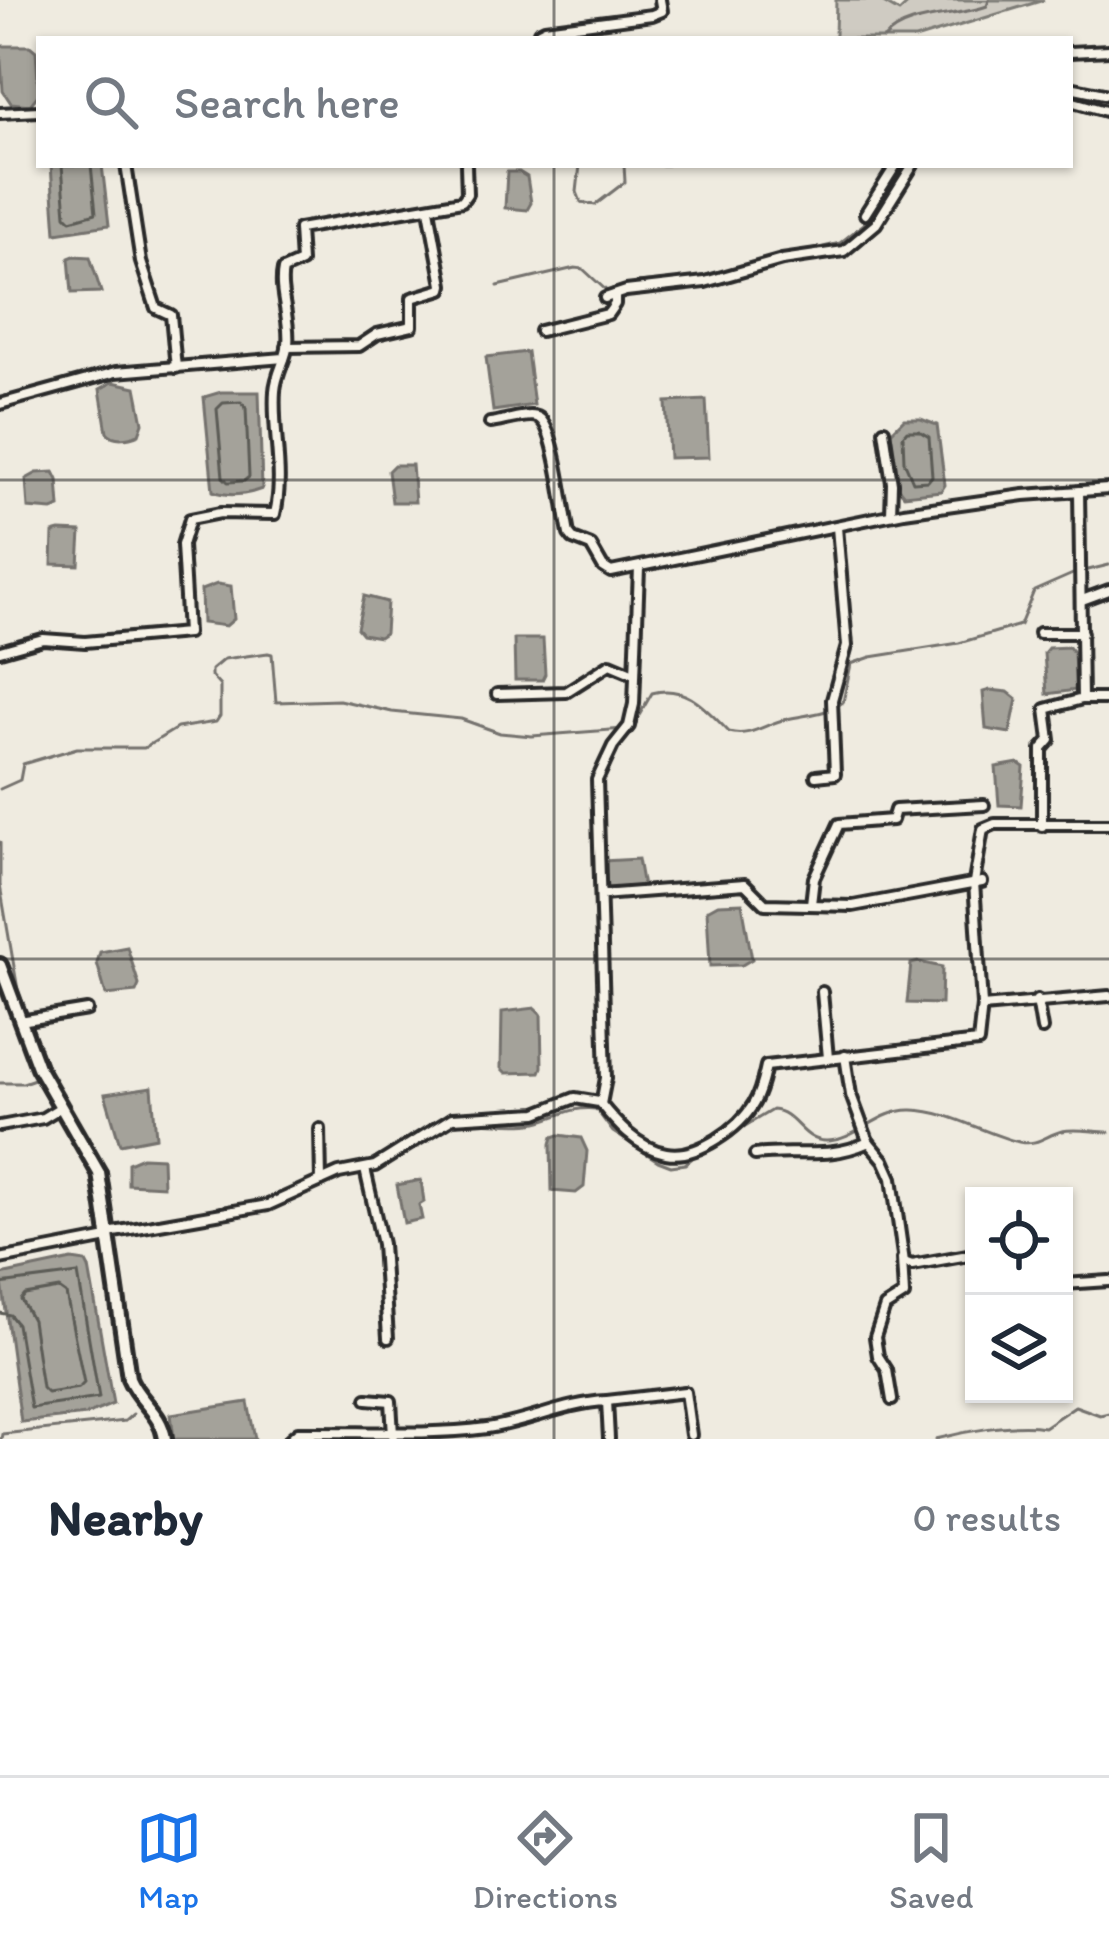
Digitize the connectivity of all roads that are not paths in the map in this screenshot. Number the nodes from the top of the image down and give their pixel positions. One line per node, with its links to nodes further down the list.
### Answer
1 (660, 0): 2 (street)
2 (538, 36)
3 (1109, 50): 4 (street)
4 (1073, 52)
5 (1073, 88): 6 (street)
6 (1109, 95)
7 (1073, 102): 9 (street)
8 (36, 111): 10 (street)
9 (1109, 112)
10 (0, 113)
11 (127, 168): 19 (street)
12 (466, 168): 15 (street)
13 (894, 168): 16 (street)
14 (911, 168): 17 (street)
15 (429, 209): 18 (street); 18 (street)
16 (865, 214)
17 (540, 331)
18 (285, 353): 19 (street); 32 (street)
19 (176, 368): 20 (street)
20 (0, 404)
21 (490, 423): 27 (street)
22 (884, 430): 25 (street)
23 (1109, 489): 24 (street)
24 (1078, 491): 25 (street); 29 (street)
25 (891, 514): 26 (street)
26 (837, 527): 27 (street); 37 (street)
27 (640, 568): 33 (street)
28 (1109, 590): 29 (street)
29 (1082, 600): 31 (street)
30 (1039, 633): 31 (street)
31 (1082, 633): 35 (street)
32 (0, 652)
33 (635, 675): 34 (street); 42 (street)
34 (497, 694)
35 (1082, 699): 36 (street); 40 (street)
36 (1109, 699)
37 (816, 776)
38 (984, 805): 43 (street)
39 (1109, 824): 40 (street)
40 (1042, 826): 41 (street)
41 (978, 883): 43 (street); 49 (street)
42 (601, 895): 43 (street); 55 (street)
43 (811, 904)
44 (0, 965): 45 (main road)
45 (2, 982): 51 (main road)
46 (822, 992): 54 (street)
47 (1109, 996): 48 (street)
48 (1037, 1000): 49 (street); 52 (street)
49 (982, 1007): 53 (street)
50 (87, 1010): 51 (street)
51 (24, 1020): 56 (main road)
52 (1042, 1029)
53 (845, 1056): 54 (street); 59 (street)
54 (828, 1058): 55 (street)
55 (601, 1104): 61 (street)
56 (62, 1106): 57 (street); 63 (main road)
57 (0, 1126)
58 (320, 1129): 62 (street)
59 (869, 1142): 60 (street); 65 (street)
60 (755, 1155)
61 (365, 1169): 62 (street); 69 (street)
62 (321, 1180): 63 (street)
63 (108, 1236): 66 (street); 75 (main road)
64 (965, 1256): 65 (street)
65 (902, 1258): 71 (street)
66 (0, 1259)
67 (1109, 1281): 68 (street)
68 (1073, 1283)
69 (388, 1338)
70 (367, 1399): 73 (street)
71 (892, 1400)
72 (607, 1401): 73 (street); 74 (street); 77 (street)
73 (393, 1435): 76 (street)
74 (691, 1435)
75 (165, 1439)
76 (290, 1439)
77 (609, 1439)

